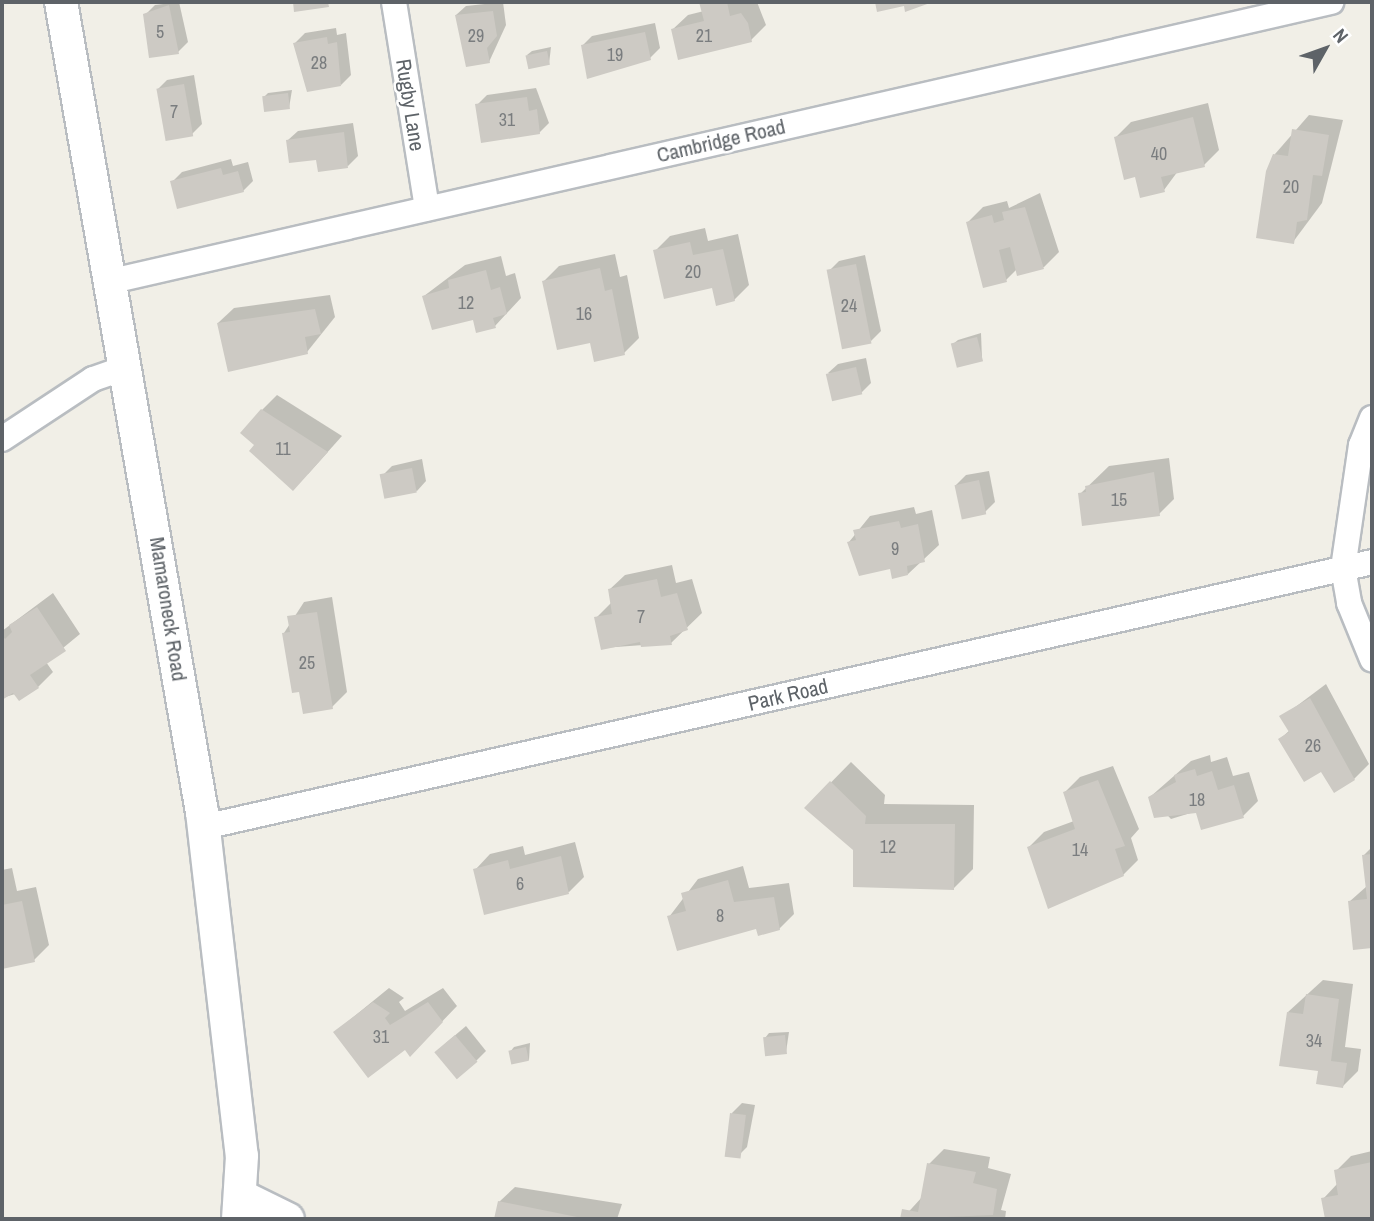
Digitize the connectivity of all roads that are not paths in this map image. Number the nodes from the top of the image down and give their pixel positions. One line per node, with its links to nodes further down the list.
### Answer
1 (61, 2): 5 (street, Mamaroneck Road)
2 (394, 2): 4 (street, Rugby Lane)
3 (1331, 2): 4 (street, Cambridge Road)
4 (427, 208): 5 (street, Cambridge Road)
5 (112, 281): 6 (street, Mamaroneck Road)
6 (128, 367): 8 (street); 12 (street, Mamaroneck Road)
7 (1372, 418): 10 (street)
8 (2, 439)
9 (1372, 562): 10 (street, Park Road)
10 (1343, 568): 11 (street); 12 (street, Park Road)
11 (1372, 659)
12 (204, 827): 13 (street, Mamaroneck Road)
13 (240, 1208): 14 (street)
14 (288, 1219)

